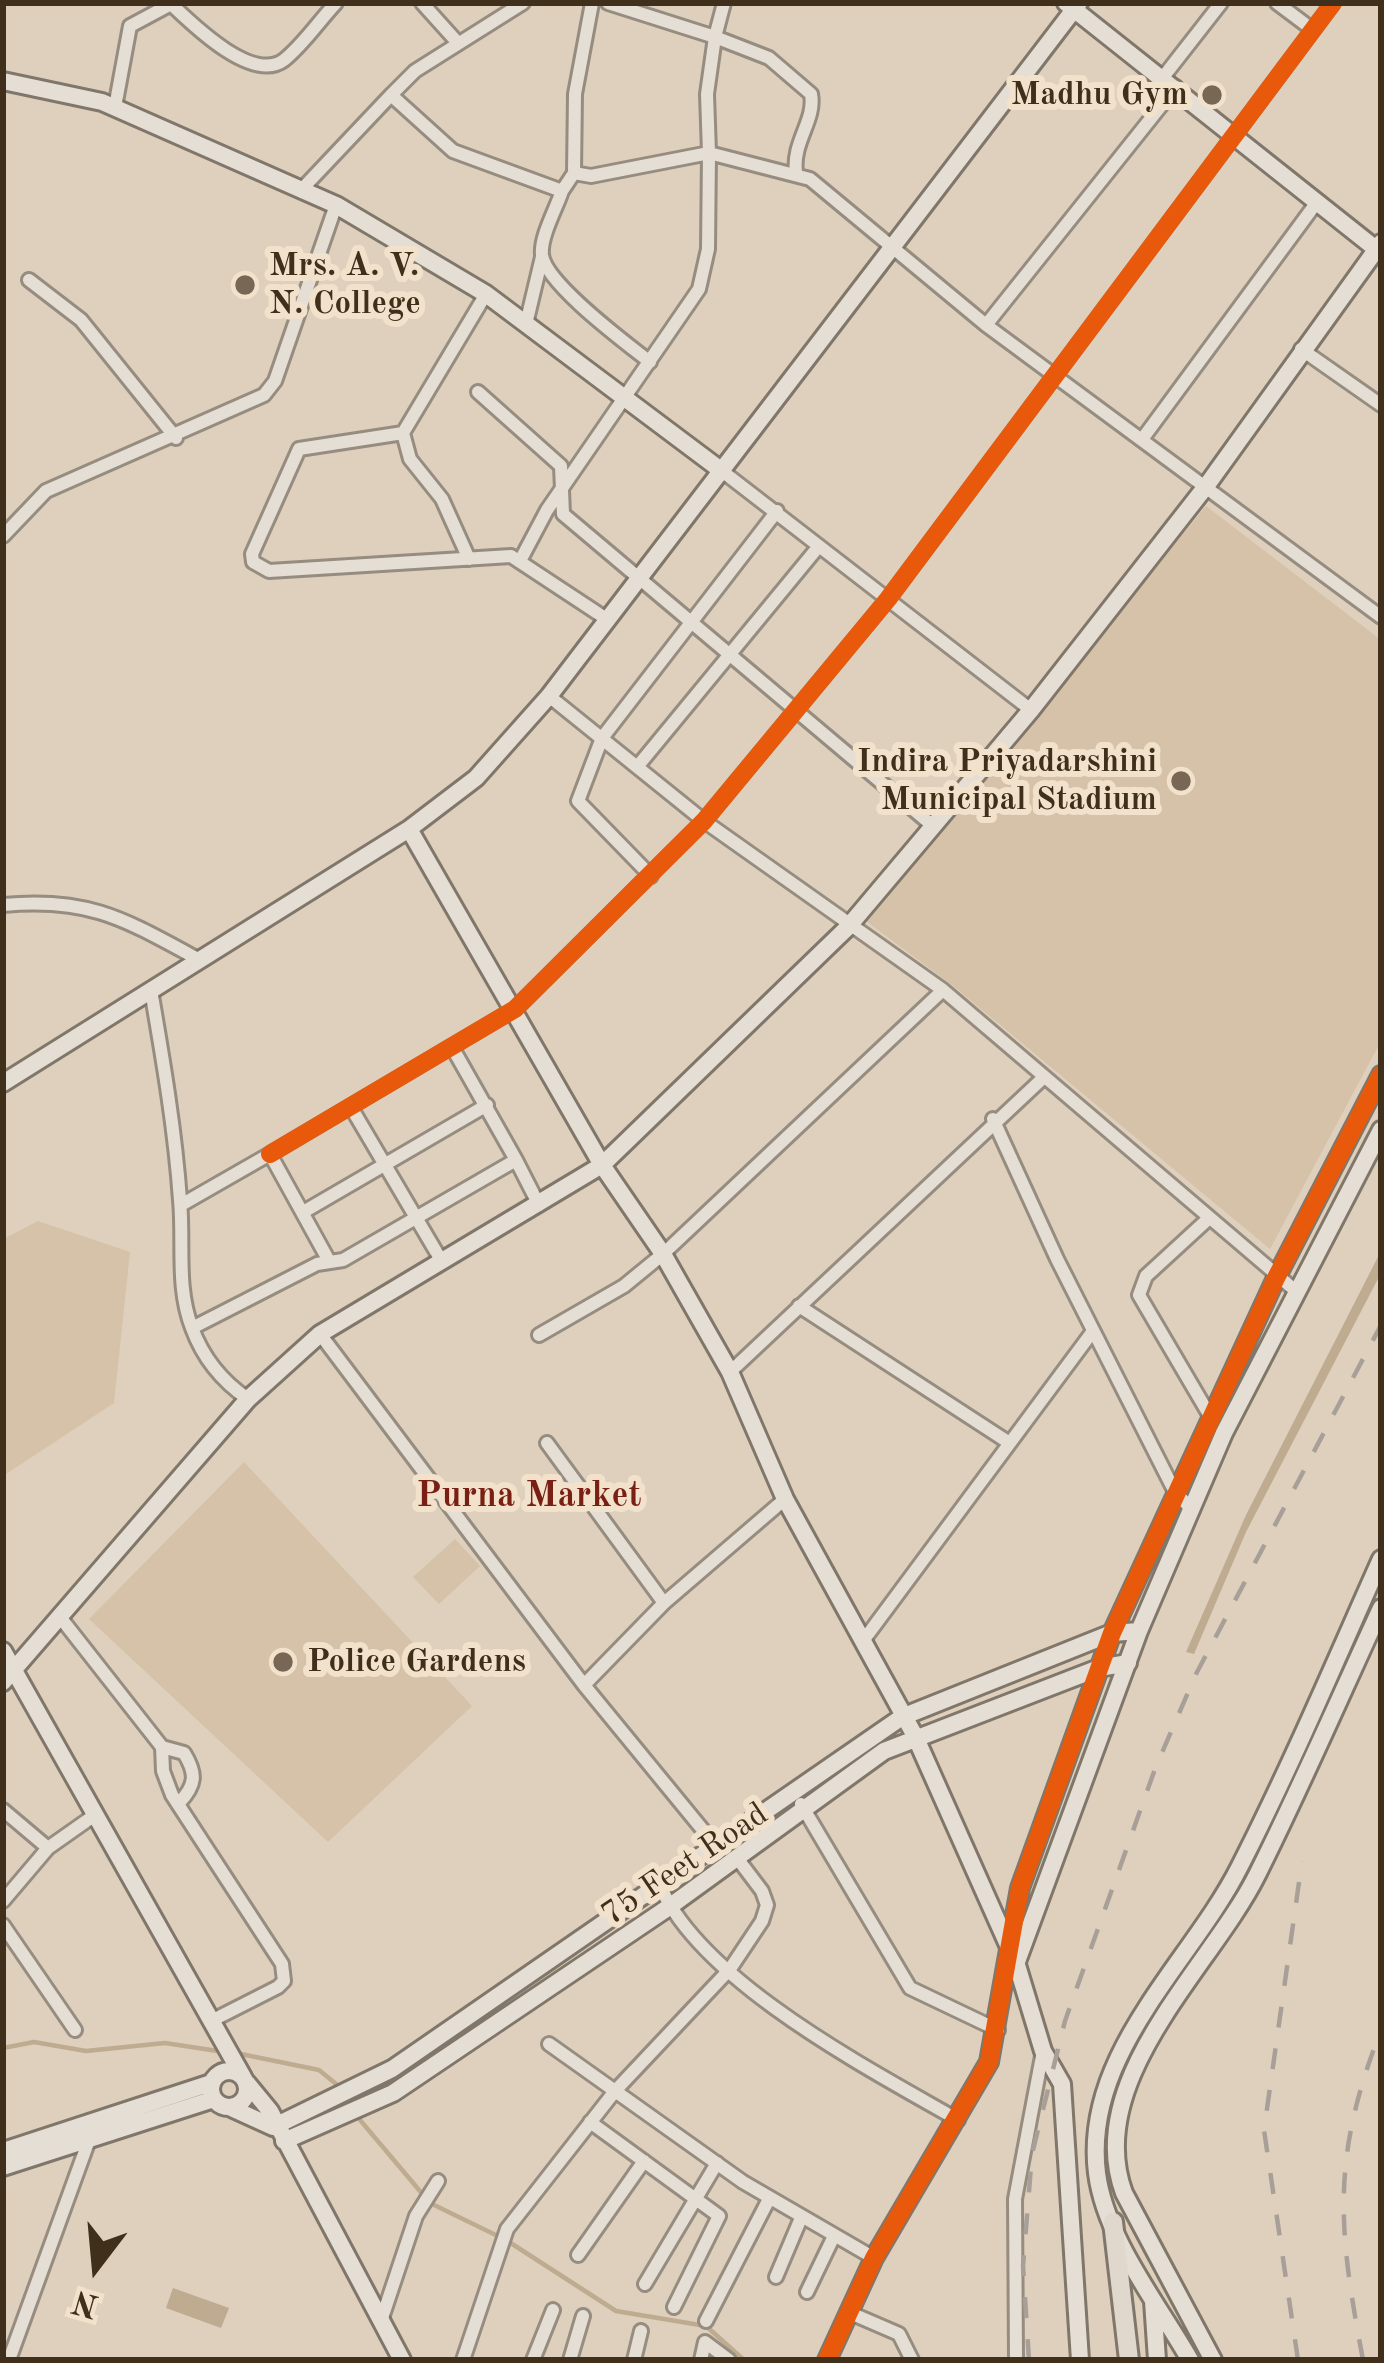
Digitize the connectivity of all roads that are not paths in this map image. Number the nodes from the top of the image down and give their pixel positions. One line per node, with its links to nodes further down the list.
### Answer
1 (172, 3): 2 (street); 18 (street)
2 (336, 3)
3 (422, 3): 14 (street)
4 (524, 3): 14 (street)
5 (592, 3): 22 (street)
6 (724, 3): 13 (street)
7 (1221, 3): 16 (street)
8 (1277, 3): 12 (street)
9 (1333, 3): 12 (street)
10 (616, 4): 13 (street)
11 (1073, 4): 16 (street); 28 (street)
12 (1313, 30): 19 (street)
13 (715, 37): 20 (street); 21 (street)
14 (458, 43): 17 (street)
15 (3, 81): 18 (street)
16 (1170, 81): 19 (street); 33 (street)
17 (391, 95): 23 (street); 24 (street)
18 (116, 107): 23 (street)
19 (1234, 136): 25 (street); 36 (street)
20 (710, 153): 21 (street); 22 (street); 35 (street)
21 (796, 172): 28 (street)
22 (574, 173): 24 (street)
23 (303, 188): 26 (street)
24 (562, 191): 29 (street)
25 (1318, 202): 27 (street); 42 (street)
26 (336, 205): 31 (street); 41 (street)
27 (1379, 248): 34 (street)
28 (893, 249): 33 (street); 43 (street)
29 (542, 256): 32 (street); 35 (street)
30 (29, 280): 41 (street)
31 (486, 294): 32 (street); 40 (street)
32 (526, 324): 38 (street)
33 (986, 326): 36 (street)
34 (1301, 349): 39 (street); 44 (street)
35 (650, 362): 38 (street)
36 (1056, 374): 42 (street); 52 (street)
37 (478, 392): 45 (street)
38 (625, 398): 43 (street); 45 (street)
39 (1381, 405)
40 (403, 433): 49 (street); 49 (street)
41 (176, 438): 47 (street)
42 (1143, 438): 44 (street)
43 (722, 472): 46 (street); 51 (street)
44 (1208, 485): 53 (street); 59 (street)
45 (562, 490): 50 (street); 51 (street)
46 (777, 511): 48 (street); 55 (street)
47 (3, 536)
48 (819, 546): 52 (street); 56 (street)
49 (469, 559): 50 (street)
50 (521, 559): 54 (street)
51 (638, 580): 54 (street); 55 (street)
52 (888, 599): 58 (street); 59 (street)
53 (1381, 616)
54 (608, 620): 57 (street)
55 (690, 623): 56 (street); 60 (street)
56 (729, 656): 58 (street); 61 (street)
57 (549, 696): 60 (street); 64 (street)
58 (793, 709): 62 (street); 63 (street)
59 (1031, 710): 63 (street)
60 (602, 738): 61 (street); 65 (street)
61 (637, 767): 62 (street)
62 (704, 821): 65 (street); 67 (street)
63 (933, 826): 67 (street)
64 (409, 829): 68 (street); 71 (street)
65 (651, 876): 71 (street)
66 (3, 905): 68 (street)
67 (848, 927): 70 (street); 83 (street)
68 (198, 959): 69 (street)
69 (151, 990): 75 (street); 84 (street)
70 (943, 990): 74 (street); 89 (street)
71 (515, 1009): 72 (street); 83 (street)
72 (452, 1047): 76 (street); 77 (street)
73 (1381, 1075): 92 (street)
74 (1042, 1079): 78 (street); 88 (street)
75 (3, 1083)
76 (487, 1106): 81 (street); 82 (street)
77 (352, 1108): 80 (street); 82 (street)
78 (994, 1119): 94 (street); 96 (street)
79 (1381, 1130): 93 (street)
80 (270, 1154): 84 (street); 86 (street)
81 (516, 1160): 85 (street); 87 (street)
82 (384, 1165): 86 (street); 87 (street)
83 (602, 1165): 85 (street); 89 (street)
84 (181, 1205): 95 (street)
85 (539, 1205): 90 (street)
86 (305, 1211): 91 (street)
87 (417, 1216): 90 (street); 91 (street)
88 (1207, 1220): 92 (street); 101 (street)
89 (663, 1254): 98 (street); 99 (street)
90 (441, 1260): 97 (street)
91 (329, 1261): 95 (street)
92 (1276, 1278): 93 (street); 101 (street)
93 (1297, 1292): 106 (street)
94 (799, 1306): 99 (street); 102 (street)
95 (192, 1328): 100 (street)
96 (1093, 1331): 102 (street); 104 (street)
97 (320, 1334): 100 (street); 119 (street)
98 (539, 1335)
99 (730, 1372): 105 (street)
100 (248, 1399): 110 (street)
101 (1210, 1416): 104 (street)
102 (1008, 1442): 113 (street)
103 (547, 1443): 108 (street)
104 (1174, 1490): 106 (street); 112 (street)
105 (785, 1499): 108 (street); 113 (street)
106 (1191, 1509): 111 (street)
107 (1381, 1559): 159 (street)
108 (664, 1603): 119 (street)
109 (1381, 1608): 167 (street)
110 (60, 1617): 116 (street); 122 (street)
111 (1139, 1631): 112 (street, 75 Feet Road); 115 (street)
112 (1112, 1633): 117 (street); 120 (street, 75 Feet Road)
113 (863, 1641): 120 (street)
114 (3, 1651): 116 (street)
115 (1127, 1664): 117 (street, 75 Feet Road); 136 (street)
116 (16, 1667): 118 (street); 127 (street)
117 (1099, 1668): 121 (street, 75 Feet Road); 135 (street)
118 (3, 1682)
119 (584, 1685): 128 (street)
120 (902, 1717): 121 (street); 123 (street, 75 Feet Road)
121 (915, 1736): 125 (street, 75 Feet Road); 135 (street)
122 (162, 1747): 124 (street); 124 (street)
123 (793, 1792): 125 (street); 128 (street, 75 Feet Road)
124 (179, 1803): 139 (street)
125 (804, 1809): 130 (street, 75 Feet Road); 141 (street)
126 (3, 1810): 129 (street)
127 (92, 1817): 129 (street); 139 (street)
128 (716, 1846): 131 (street, 75 Feet Road)
129 (48, 1848): 132 (street)
130 (736, 1858): 133 (street, 75 Feet Road); 137 (street)
131 (659, 1883): 133 (street); 149 (street, 75 Feet Road)
132 (3, 1901)
133 (669, 1907): 137 (street); 149 (street, 75 Feet Road)
134 (3, 1925): 140 (street)
135 (1007, 1945): 136 (street); 138 (street)
136 (1017, 1965): 138 (street); 143 (street)
137 (730, 1969): 146 (street); 147 (street)
138 (1003, 1982): 141 (street)
139 (211, 2021): 144 (street); 145 (street)
140 (75, 2030)
141 (998, 2030): 147 (street)
142 (549, 2044): 146 (street)
143 (1042, 2051): 187 (street); 188 (street)
144 (245, 2080): 145 (street); 145 (street); 149 (street)
145 (218, 2091): 149 (street); 150 (street); 151 (street)
146 (615, 2091): 148 (street); 153 (street)
147 (959, 2121): 162 (street)
148 (590, 2122): 152 (street); 179 (street)
149 (279, 2134): 172 (street)
150 (89, 2140): 154 (street); 177 (street)
151 (3, 2151)
152 (644, 2161): 156 (street); 161 (street)
153 (717, 2163): 156 (street); 157 (street)
154 (3, 2167)
155 (438, 2181): 172 (street)
156 (696, 2196): 164 (street); 168 (street)
157 (769, 2199): 158 (street); 173 (street)
158 (801, 2218): 160 (street); 163 (street)
159 (1113, 2222): 166 (street); 189 (main road)
160 (834, 2236): 162 (street); 165 (street)
161 (578, 2255)
162 (874, 2258): 170 (street)
163 (776, 2277)
164 (644, 2284)
165 (807, 2292)
166 (1152, 2293): 175 (street); 190 (street)
167 (1181, 2302): 175 (street); 191 (street)
168 (674, 2307)
169 (554, 2310): 180 (street)
170 (848, 2312): 185 (street); 186 (street)
171 (583, 2316): 181 (street)
172 (381, 2321): 176 (street)
173 (706, 2321)
174 (641, 2331): 182 (street)
175 (1186, 2356)
176 (400, 2357): 178 (street)
177 (9, 2360)
178 (420, 2360)
179 (463, 2360)
180 (533, 2360)
181 (570, 2360)
182 (634, 2360)
183 (701, 2360): 184 (street)
184 (729, 2360)
185 (827, 2360)
186 (912, 2360)
187 (1016, 2360)
188 (1080, 2360)
189 (1129, 2360)
190 (1156, 2360)
191 (1213, 2360)

